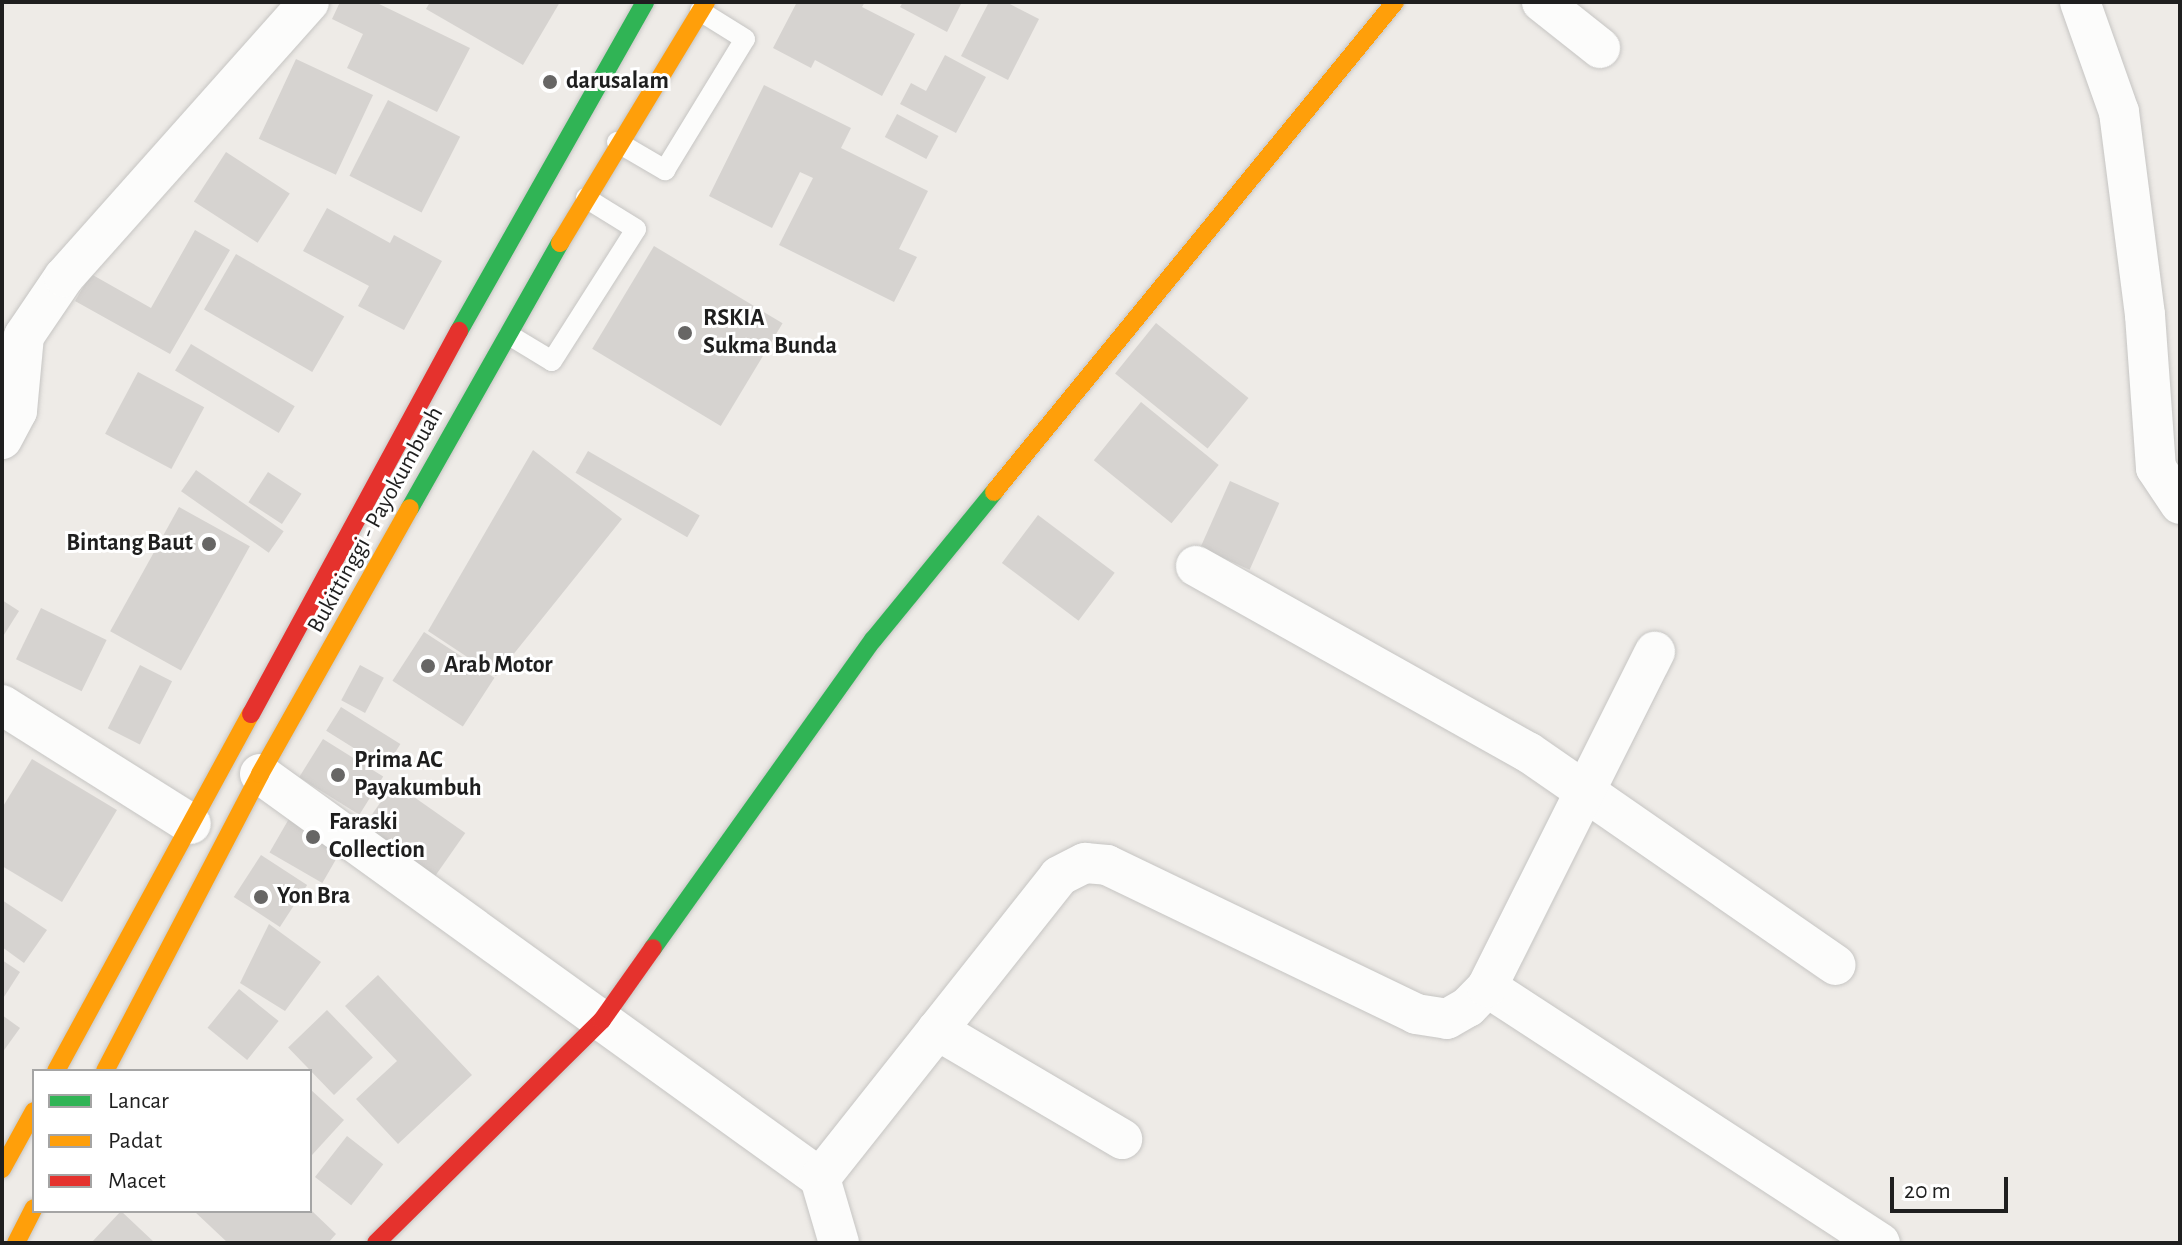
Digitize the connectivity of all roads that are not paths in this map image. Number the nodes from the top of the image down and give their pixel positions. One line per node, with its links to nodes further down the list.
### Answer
1 (309, 2): 10 (street)
2 (645, 2): 13 (main road, Bukittinggi - Payokumbuah)
3 (1395, 2): 24 (main road)
4 (1542, 2): 7 (street)
5 (2080, 2): 14 (street)
6 (703, 7): 8 (main road, Bukittinggi - Payokumbuah); 8 (lane)
7 (1600, 48)
8 (617, 142): 9 (main road, Bukittinggi - Payokumbuah)
9 (586, 198): 11 (main road, Bukittinggi - Payokumbuah); 11 (lane)
10 (13, 327): 12 (street)
11 (509, 335): 15 (main road, Bukittinggi - Payokumbuah)
12 (2, 439)
13 (366, 502): 15 (main road); 21 (main road, Bukittinggi - Payokumbuah)
14 (2180, 504)
15 (402, 523): 19 (main road, Bukittinggi - Payokumbuah)
16 (1196, 566): 20 (street)
17 (1655, 652): 20 (street)
18 (2, 705): 21 (street)
19 (260, 774): 24 (street); 27 (main road, Bukittinggi - Payokumbuah)
20 (1583, 794): 22 (street); 23 (street)
21 (191, 824): 26 (main road, Bukittinggi - Payokumbuah)
22 (1836, 965)
23 (1487, 987): 25 (street); 36 (street)
24 (602, 1020): 31 (street); 34 (main road)
25 (937, 1030): 29 (street); 31 (street)
26 (57, 1069)
27 (106, 1069)
28 (32, 1115): 30 (main road)
29 (1122, 1139)
30 (2, 1169)
31 (820, 1178): 35 (street)
32 (32, 1212): 33 (main road)
33 (16, 1243)
34 (376, 1243)
35 (839, 1243)
36 (1880, 1243)

